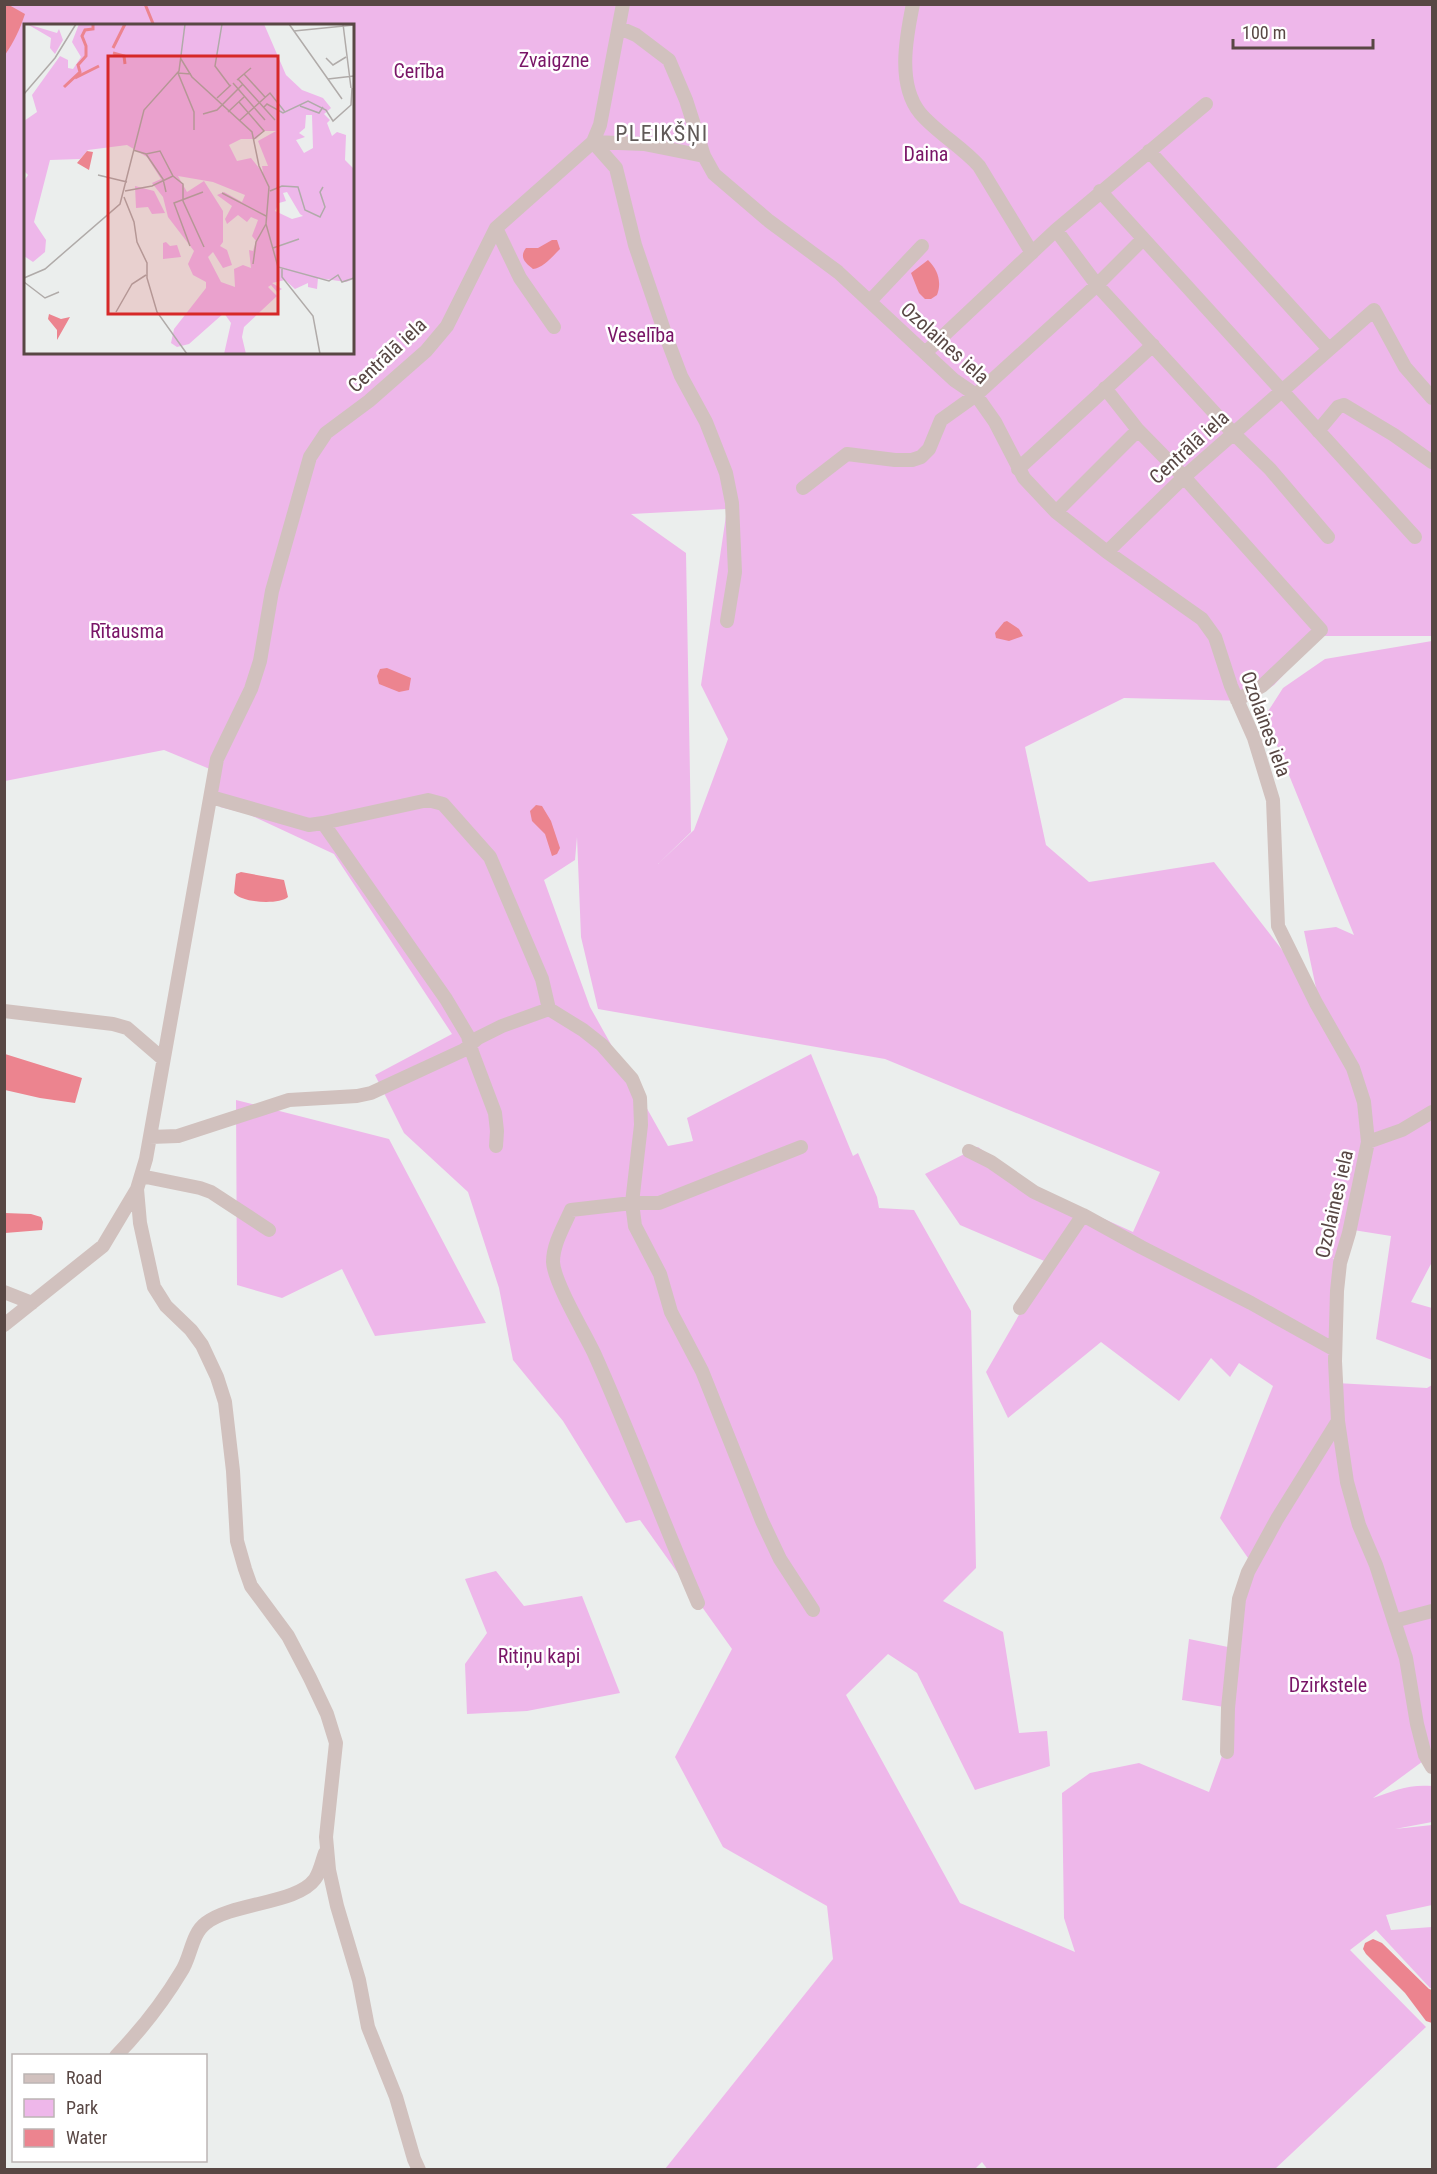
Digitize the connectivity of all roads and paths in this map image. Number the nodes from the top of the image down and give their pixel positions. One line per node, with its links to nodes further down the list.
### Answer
1 (623, 4): 3 (street)
2 (913, 4): 13 (street)
3 (620, 28): 5 (street); 7 (street, Ozolaines iela)
4 (1206, 104): 6 (street)
5 (593, 142): 7 (street); 9 (street, Centrālā iela); 35 (street)
6 (1149, 151): 8 (street); 18 (street)
7 (704, 156): 15 (street, Ozolaines iela)
8 (1100, 191): 10 (street); 11 (street)
9 (496, 228): 16 (street); 37 (street, Centrālā iela)
10 (1056, 230): 13 (street); 14 (street)
11 (1143, 239): 14 (street); 21 (street)
12 (922, 246): 15 (street)
13 (1032, 253): 19 (street)
14 (1097, 285): 17 (street); 22 (street)
15 (870, 301): 19 (street, Ozolaines iela)
16 (554, 327)
17 (1153, 345): 20 (street); 26 (street)
18 (1328, 348): 21 (street, Centrālā iela); 23 (street, Centrālā iela)
19 (926, 353): 22 (street, Ozolaines iela)
20 (1105, 388): 24 (street); 28 (street)
21 (1282, 392): 25 (street); 26 (street, Centrālā iela)
22 (976, 395): 28 (street, Ozolaines iela); 30 (street)
23 (1432, 398)
24 (1138, 430): 29 (street); 31 (street)
25 (1318, 431): 27 (street); 33 (street)
26 (1233, 433): 29 (street, Centrālā iela); 32 (street)
27 (1432, 462)
28 (1018, 469): 31 (street, Ozolaines iela)
29 (1184, 477): 34 (street, Centrālā iela); 36 (street)
30 (803, 488)
31 (1056, 512): 34 (street, Ozolaines iela)
32 (1328, 537)
33 (1415, 537)
34 (1107, 552): 36 (street, Ozolaines iela)
35 (726, 621)
36 (1237, 700): 45 (street, Ozolaines iela)
37 (211, 797): 38 (street); 42 (street, Centrālā iela)
38 (323, 823): 39 (street); 41 (street)
39 (549, 1009): 41 (street); 50 (street)
40 (4, 1011): 42 (street)
41 (470, 1044): 44 (street); 46 (street)
42 (163, 1059): 44 (street, Centrālā iela)
43 (1432, 1112): 45 (street)
44 (150, 1137): 49 (street, Centrālā iela)
45 (1368, 1142): 59 (street, Ozolaines iela)
46 (496, 1146)
47 (801, 1148): 50 (street)
48 (969, 1151): 51 (street)
49 (139, 1182): 52 (street); 53 (street); 54 (street)
50 (632, 1203): 61 (street); 62 (street)
51 (1083, 1215): 57 (street); 59 (street)
52 (119, 1219): 53 (street); 56 (street)
53 (140, 1223): 67 (street)
54 (269, 1230)
55 (4, 1293): 56 (street)
56 (32, 1303): 58 (street)
57 (1020, 1308)
58 (4, 1325)
59 (1335, 1350): 60 (street, Ozolaines iela)
60 (1338, 1420): 64 (street, Ozolaines iela); 65 (street)
61 (698, 1603)
62 (813, 1610)
63 (1432, 1611): 64 (street)
64 (1394, 1622): 66 (street, Ozolaines iela)
65 (1227, 1752)
66 (1432, 1767)
67 (327, 1849): 68 (street); 69 (street)
68 (117, 2054)
69 (419, 2169)

